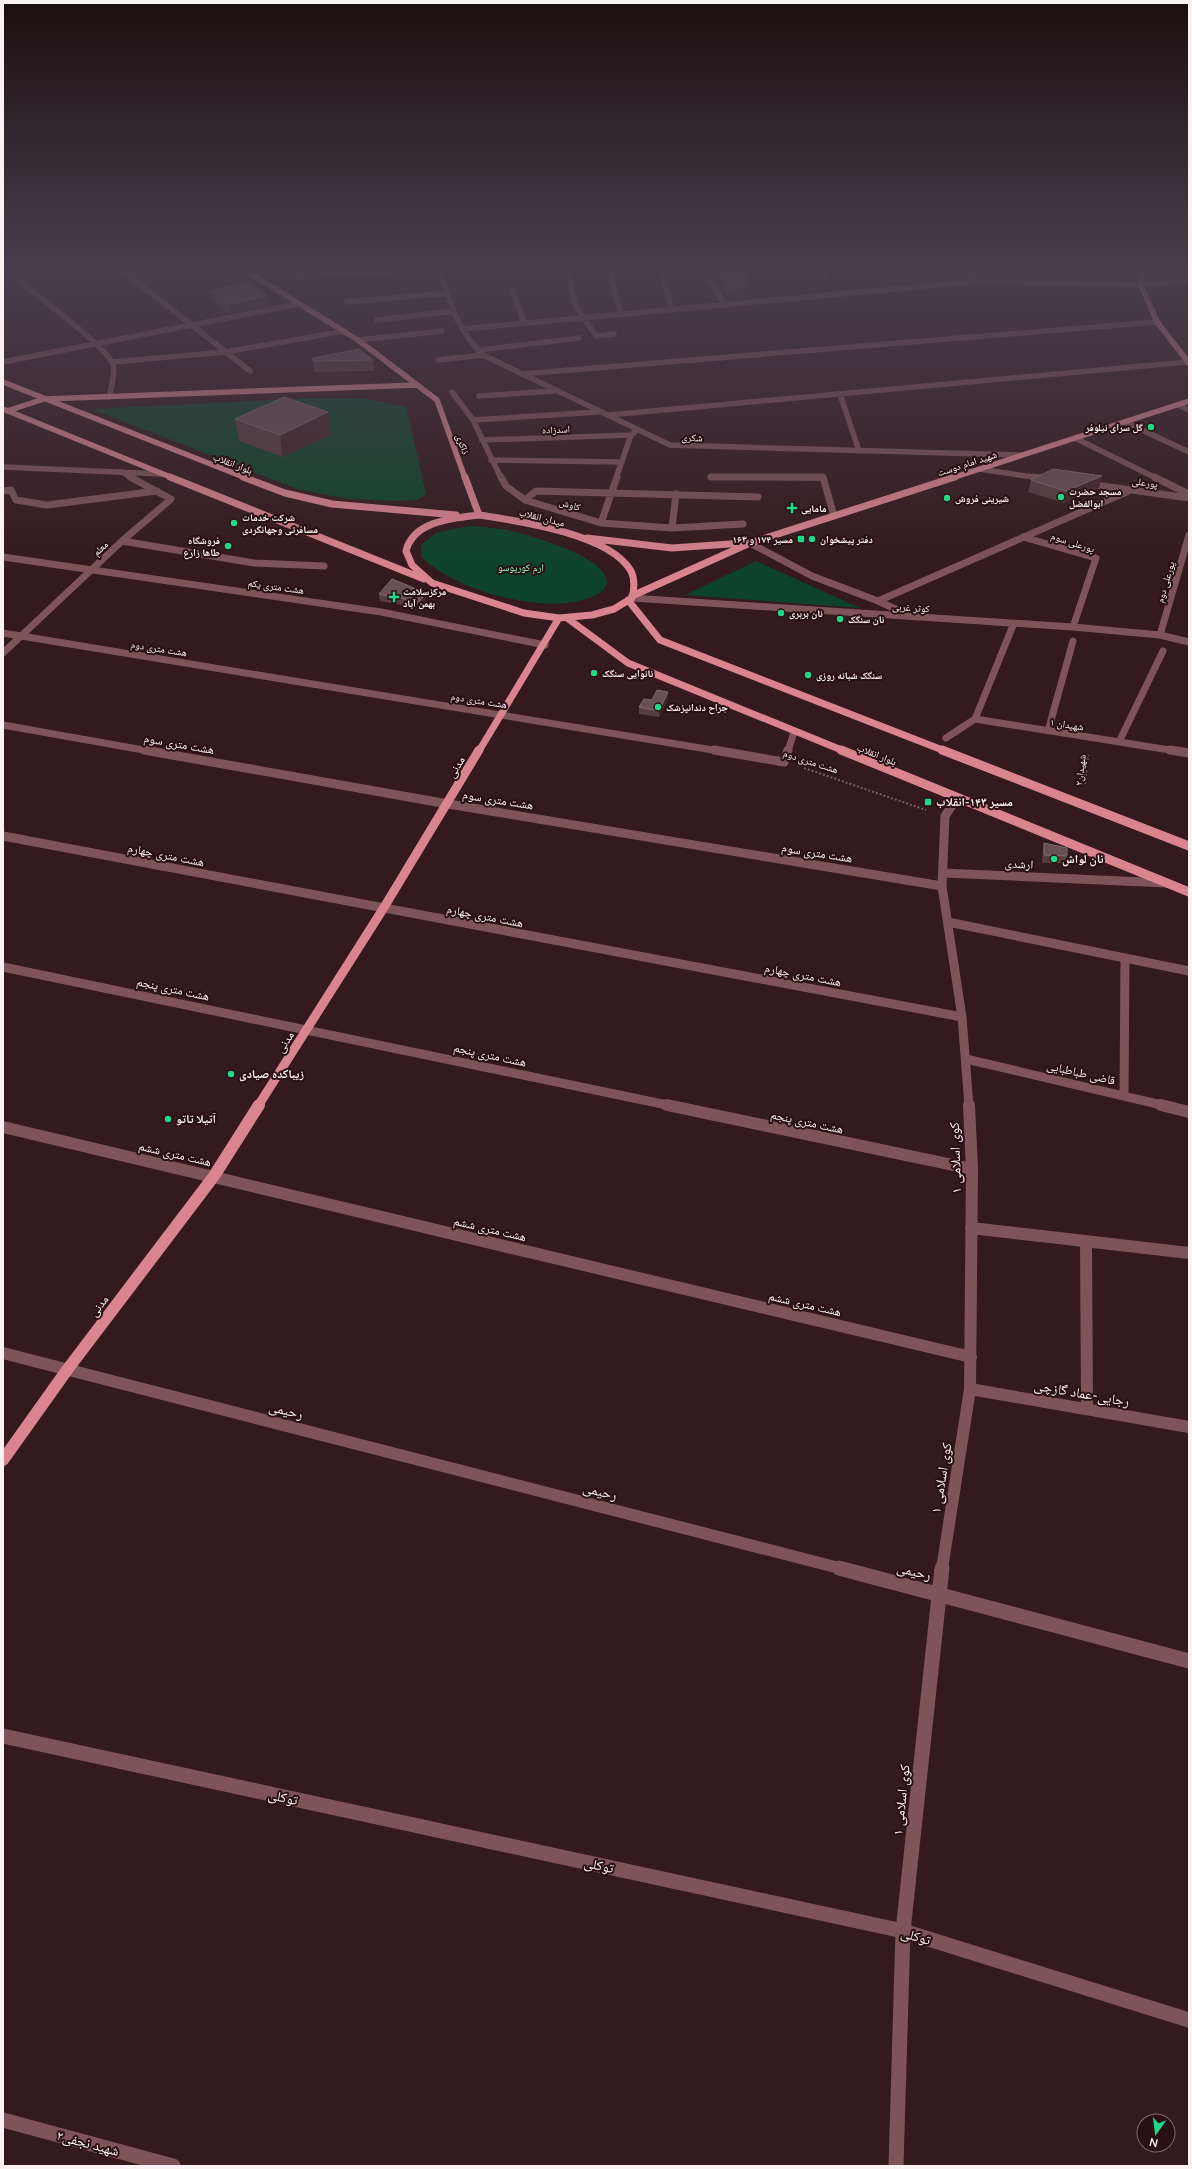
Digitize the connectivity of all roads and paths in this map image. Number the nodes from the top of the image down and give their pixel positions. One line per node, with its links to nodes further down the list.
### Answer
1 (113, 368): 15 (street)
2 (246, 368): 7 (street)
3 (395, 368): 10 (main road, ذاکری)
4 (509, 368): 8 (street, شکری)
5 (592, 368): 8 (street)
6 (1120, 368): 13 (street)
7 (250, 371)
8 (521, 374): 11 (street, شکری)
9 (3, 382): 16 (main road, بلوار انقلاب)
10 (417, 385): 15 (main road); 50 (main road, ذاکری)
11 (556, 390): 14 (street); 21 (street, شکری)
12 (452, 392): 23 (street, کاوش)
13 (840, 394): 22 (street); 29 (street)
14 (479, 396)
15 (109, 397): 16 (main road)
16 (44, 399): 19 (main road); 51 (main road, بلوار انقلاب)
17 (1189, 401): 18 (main road, شهید امام دوست)
18 (1178, 405): 20 (street); 24 (main road, شهید امام دوست)
19 (5, 410): 37 (main road)
20 (1189, 410)
21 (600, 412): 22 (street, شکری); 23 (street)
22 (608, 415): 25 (street, شکری)
23 (473, 420): 28 (street, کاوش)
24 (1125, 422): 27 (main road, شهید امام دوست); 30 (street)
25 (639, 430): 26 (street); 29 (street, شکری)
26 (631, 435): 28 (street, اسدزاده); 33 (street)
27 (1075, 438): 31 (main road, شهید امام دوست); 46 (street, پورعلی)
28 (482, 440): 32 (street, کاوش)
29 (859, 451): 31 (street, شکری)
30 (1189, 452)
31 (1020, 455): 35 (main road, شهید امام دوست)
32 (491, 460): 33 (street); 49 (street, کاوش)
33 (622, 462): 44 (street)
34 (3, 467): 36 (street)
35 (979, 469): 39 (street); 52 (main road, شهید امام دوست)
36 (122, 472): 37 (street); 43 (street, معلم)
37 (162, 474): 64 (main road)
38 (711, 477): 52 (street)
39 (1055, 479)
40 (1077, 483): 41 (street, پورعلی)
41 (1131, 490): 48 (street, پورعلی); 58 (street)
42 (3, 491): 43 (street)
43 (157, 492): 59 (street, معلم)
44 (610, 493): 45 (street); 49 (street); 53 (street)
45 (676, 494): 47 (street); 55 (street)
46 (1189, 494)
47 (758, 496)
48 (1189, 498)
49 (525, 500): 53 (street, کاوش)
50 (479, 515): 51 (main road, میدان انقلاب); 57 (main road, میدان انقلاب)
51 (468, 516): 64 (main road, میدان انقلاب)
52 (834, 516): 60 (main road, شهید امام دوست)
53 (601, 523): 55 (street, کاوش)
54 (743, 524): 55 (street, کاوش)
55 (672, 528)
56 (1189, 535): 73 (street, پورعلی دوم)
57 (580, 537): 60 (main road); 65 (main road, میدان انقلاب)
58 (1023, 537): 66 (street); 70 (street, پورعلی سوم)
59 (122, 541): 62 (street); 63 (street, معلم)
60 (750, 543): 65 (main road); 66 (street)
61 (3, 557): 63 (street, هشت متری یکم)
62 (324, 566)
63 (92, 569): 72 (street, معلم); 76 (street, هشت متری یکم)
64 (432, 583): 68 (main road, میدان انقلاب)
65 (631, 598): 67 (street, کوثر غربی); 68 (main road, میدان انقلاب); 91 (main road)
66 (878, 601): 67 (street)
67 (912, 617): 69 (street, کوثر غربی)
68 (563, 618): 76 (main road, مدنی); 83 (main road, بلوار انقلاب)
69 (1014, 623): 70 (street, کوثر غربی); 80 (street)
70 (1073, 627): 73 (street, کوثر غربی)
71 (3, 633): 72 (street, هشت متری دوم)
72 (23, 636): 78 (street, معلم); 79 (street, هشت متری دوم)
73 (1160, 636): 75 (street, کوثر غربی)
74 (1073, 641): 82 (street)
75 (1189, 642)
76 (544, 645): 79 (main road, مدنی)
77 (1163, 651): 86 (street)
78 (3, 654)
79 (503, 714): 88 (street, هشت متری دوم); 90 (main road, مدنی)
80 (975, 720): 82 (street, شهیدان ۱); 84 (street)
81 (3, 725): 90 (street, هشت متری سوم)
82 (1048, 731): 85 (street, شهیدان ۱)
83 (794, 732): 88 (street); 89 (main road, بلوار انقلاب)
84 (946, 738)
85 (1091, 738): 86 (street, شهیدان ۱); 91 (path, شهیدان۲)
86 (1119, 742): 87 (street, شهیدان ۱)
87 (1189, 753)
88 (784, 762): 92 (path, هشت متری دوم)
89 (957, 798): 92 (street); 96 (main road, بلوار انقلاب)
90 (448, 804): 97 (street, هشت متری سوم); 99 (main road, مدنی)
91 (1083, 804): 94 (main road)
92 (944, 816): 95 (street, کوی اسلامی ۱)
93 (3, 836): 99 (street, هشت متری چهارم)
94 (1189, 846)
95 (943, 873): 96 (street, ارشدی); 97 (street, کوی اسلامی ۱)
96 (1167, 883): 98 (main road, بلوار انقلاب)
97 (942, 886): 100 (street, کوی اسلامی ۱)
98 (1189, 892)
99 (383, 909): 104 (street, هشت متری چهارم); 105 (main road, مدنی)
100 (948, 922): 101 (street); 104 (street, کوی اسلامی ۱)
101 (1125, 958): 103 (street); 107 (street)
102 (3, 967): 105 (street, هشت متری پنجم)
103 (1189, 971)
104 (962, 1017): 106 (street, کوی اسلامی ۱)
105 (308, 1030): 110 (street, هشت متری پنجم); 111 (main road, مدنی)
106 (966, 1059): 107 (street, قاضی طباطبایی); 110 (street, کوی اسلامی ۱)
107 (1124, 1096): 108 (street, قاضی طباطبایی)
108 (1189, 1112)
109 (3, 1127): 111 (street, هشت متری ششم)
110 (972, 1169): 112 (street, کوی اسلامی ۱)
111 (214, 1176): 116 (street, هشت متری ششم); 117 (main road, مدنی)
112 (971, 1228): 113 (street); 116 (street, کوی اسلامی ۱)
113 (1086, 1241): 114 (street); 119 (street)
114 (1189, 1253)
115 (3, 1353): 117 (street, رحیمی)
116 (971, 1357): 118 (street, کوی اسلامی ۱)
117 (67, 1370): 121 (main road, مدنی); 122 (street, رحیمی)
118 (970, 1389): 119 (street, رجایی-عماد گازچی); 122 (street, کوی اسلامی ۱)
119 (1087, 1409): 120 (street, رجایی-عماد گازچی)
120 (1189, 1427)
121 (3, 1460)
122 (938, 1593): 123 (street, رحیمی); 125 (street, کوی اسلامی ۱)
123 (1189, 1661)
124 (3, 1736): 125 (street, توکلی)
125 (902, 1931): 126 (street, توکلی); 129 (street, کوی اسلامی ۱)
126 (1189, 2020)
127 (3, 2120): 128 (street, شهید نجفی۲)
128 (172, 2166)
129 (896, 2166)

